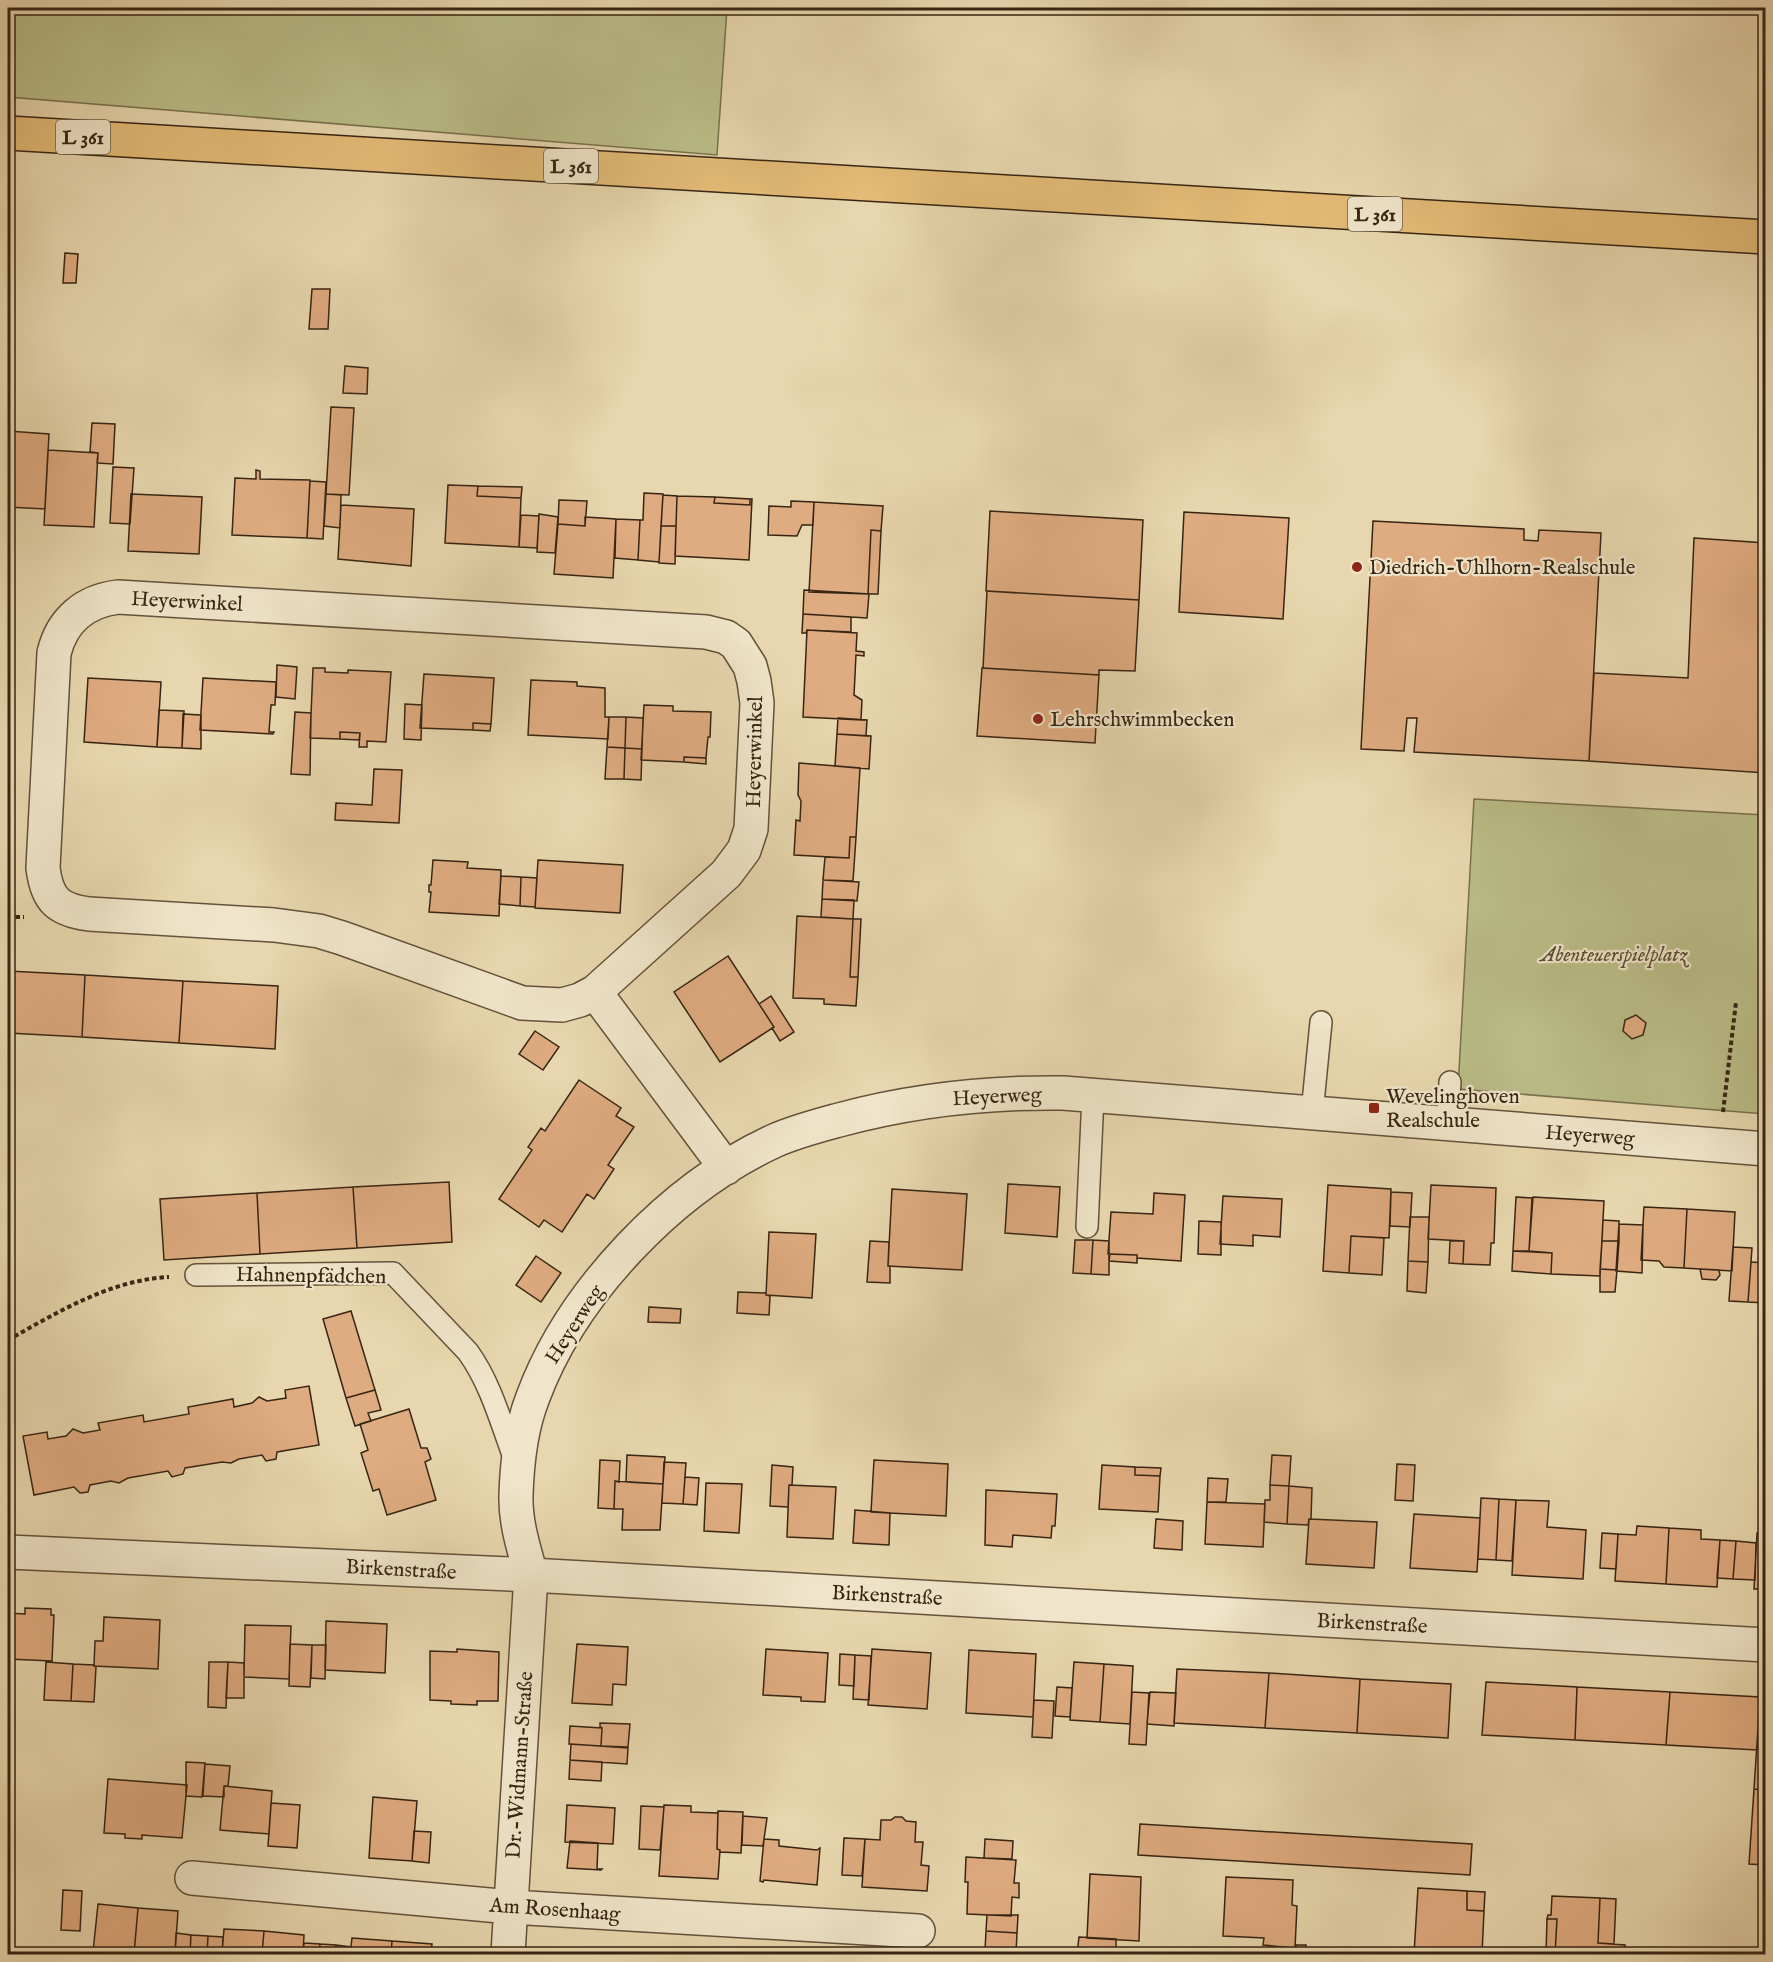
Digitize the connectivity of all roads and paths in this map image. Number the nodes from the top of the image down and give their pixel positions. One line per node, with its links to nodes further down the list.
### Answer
1 (8, 133): 2 (main road, L 361)
2 (1766, 237)
3 (595, 992): 3 (street, Heyerwinkel); 12 (street)
4 (1736, 1002): 10 (path)
5 (1322, 1022): 8 (lane)
6 (1450, 1082): 9 (lane)
7 (1093, 1096): 8 (street, Heyerweg); 12 (street, Heyerweg); 13 (lane)
8 (1312, 1113): 9 (street, Heyerweg)
9 (1447, 1124): 10 (street, Heyerweg)
10 (1719, 1145): 11 (street, Heyerweg)
11 (1766, 1149)
12 (726, 1168): 16 (street, Heyerweg)
13 (1087, 1227)
14 (196, 1275): 15 (path); 16 (lane, Hahnenpfädchen)
15 (8, 1340)
16 (518, 1469): 18 (street, Heyerweg)
17 (8, 1552): 18 (street, Birkenstraße)
18 (531, 1575): 19 (street, Birkenstraße); 21 (street, Dr.-Widmann-Straße)
19 (1766, 1645)
20 (192, 1878): 21 (street, Am Rosenhaag)
21 (511, 1907): 22 (street, Am Rosenhaag); 23 (street, Dr.-Widmann-Straße)
22 (918, 1931)
23 (508, 1954)

